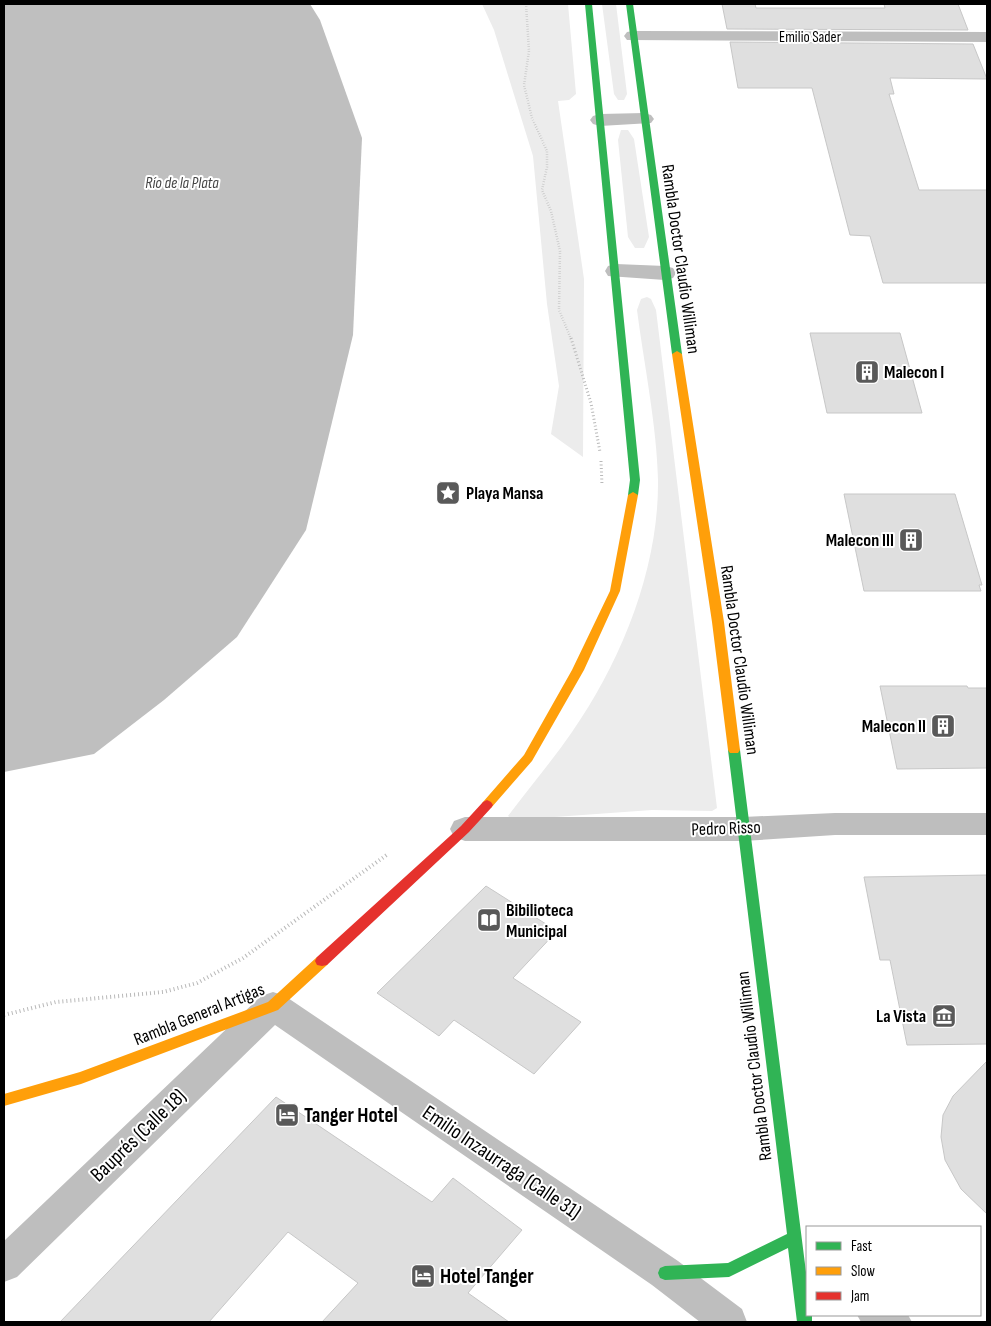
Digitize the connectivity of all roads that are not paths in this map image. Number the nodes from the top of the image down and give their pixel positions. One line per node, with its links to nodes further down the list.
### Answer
1 (588, 4): 6 (main road)
2 (629, 4): 3 (main road, Rambla Doctor Claudio Williman)
3 (633, 36): 4 (street, Emilio Sader); 5 (main road, Rambla Doctor Claudio Williman)
4 (987, 38)
5 (644, 119): 6 (street); 8 (main road, Rambla Doctor Claudio Williman)
6 (600, 120): 7 (main road)
7 (616, 272): 8 (street); 10 (main road)
8 (665, 272): 11 (main road, Rambla Doctor Claudio Williman)
9 (987, 824): 11 (street, Pedro Risso)
10 (465, 828): 11 (street, Pedro Risso); 12 (main road, Rambla General Artigas)
11 (743, 829): 14 (main road, Rambla Doctor Claudio Williman)
12 (273, 1006): 13 (main road, Rambla General Artigas); 15 (street, Bauprés (Calle 18)); 16 (street, Emilio Inzaurraga (Calle 31))
13 (4, 1100)
14 (800, 1247): 16 (main road); 19 (main road, Rambla Doctor Claudio Williman)
15 (4, 1265)
16 (665, 1273): 18 (street, Emilio Inzaurraga (Calle 31))
17 (879, 1316): 20 (street)
18 (729, 1322)
19 (805, 1322)
20 (894, 1322)

